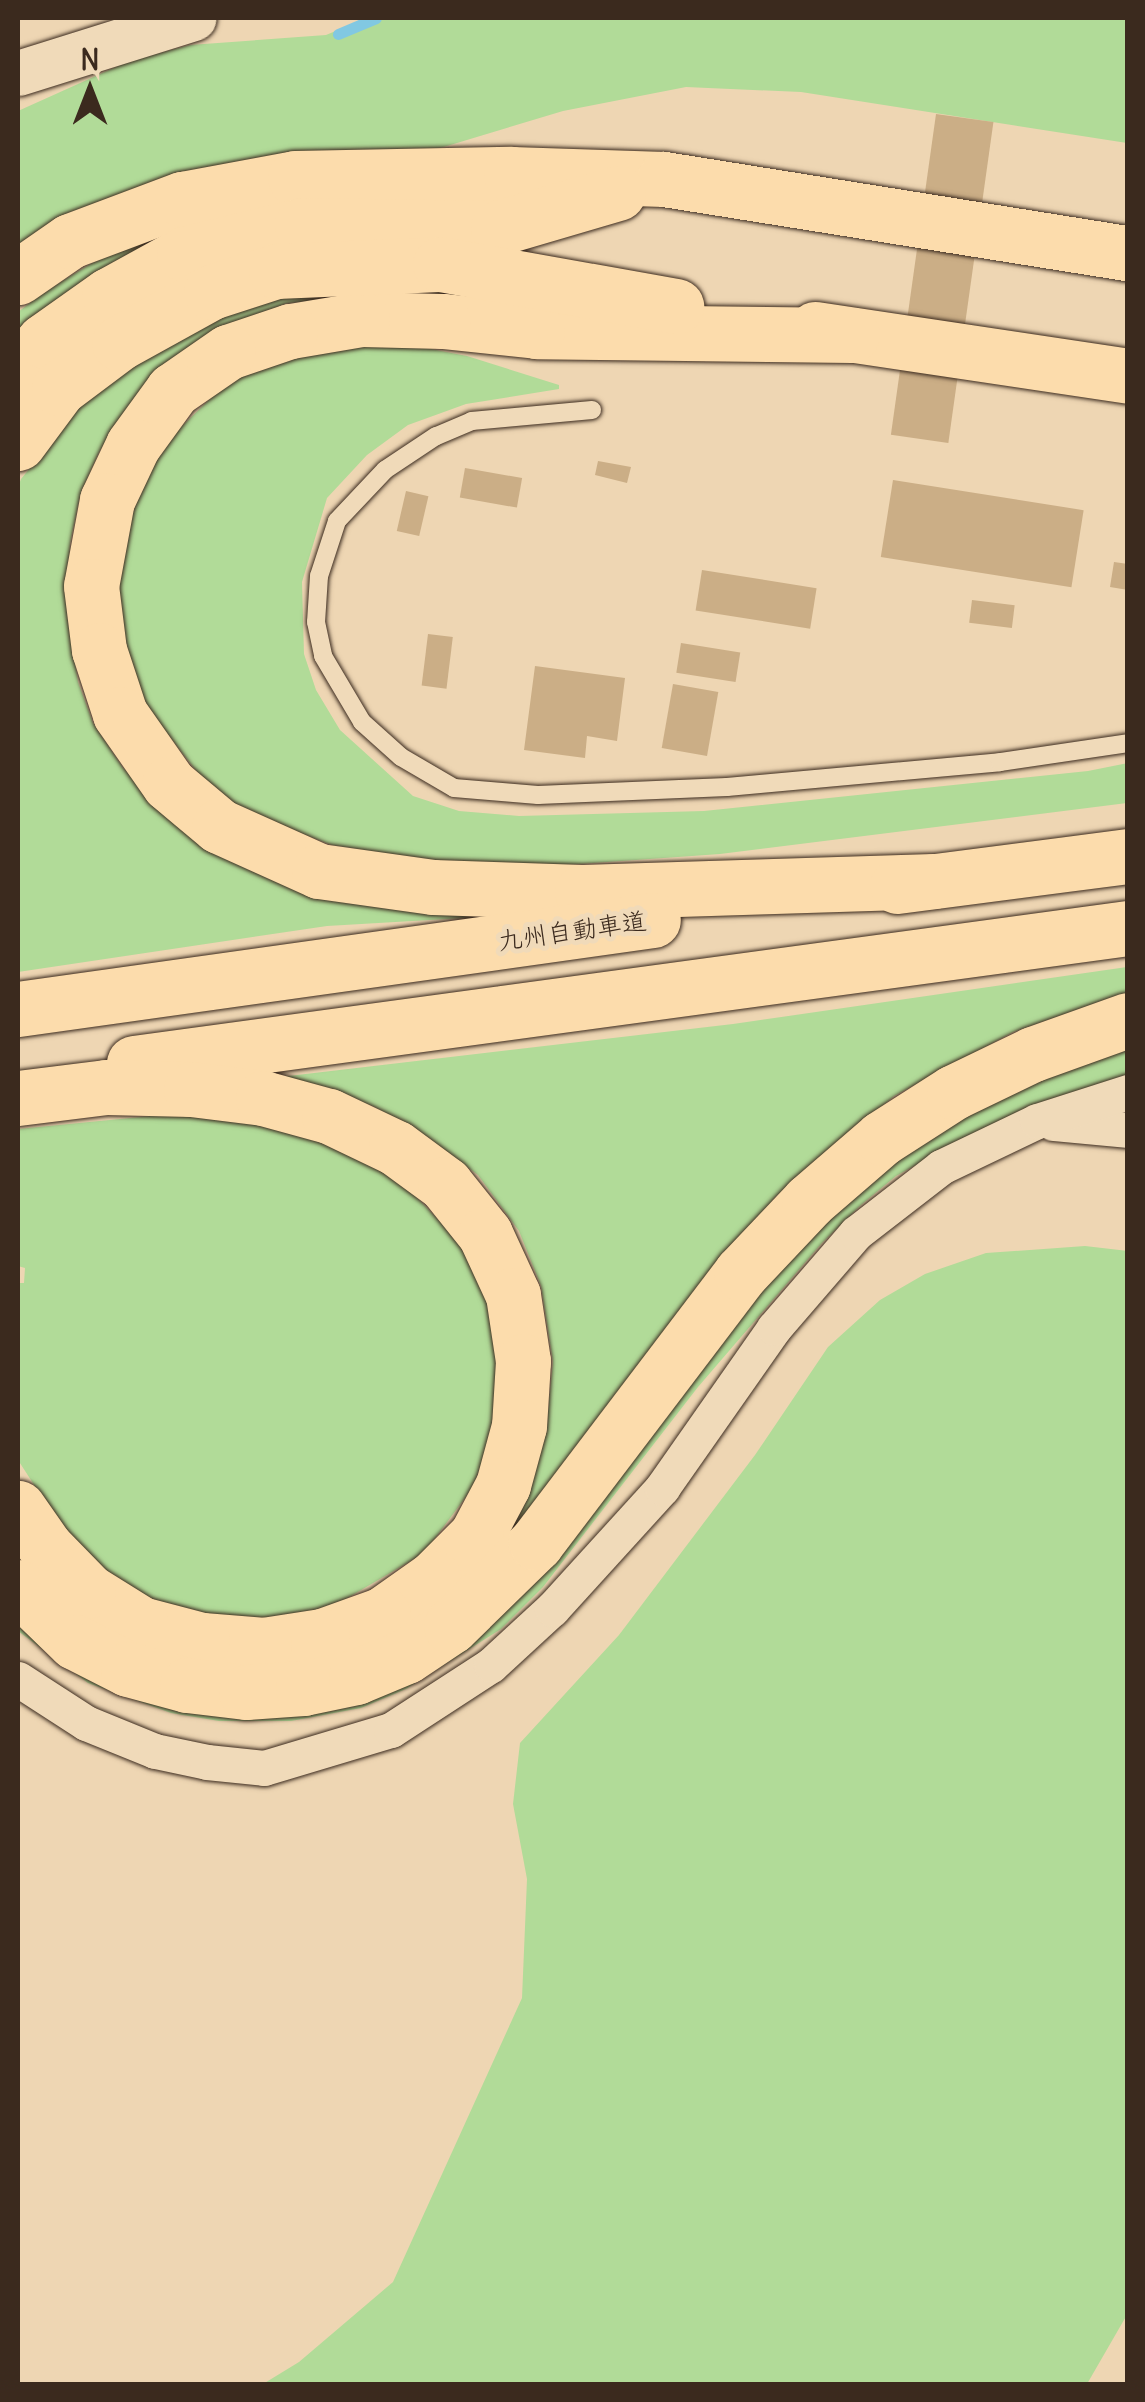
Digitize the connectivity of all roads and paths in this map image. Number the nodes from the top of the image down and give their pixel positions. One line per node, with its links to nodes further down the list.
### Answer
1 (194, 18): 2 (street)
2 (18, 73)
3 (664, 179): 4 (highway); 5 (highway); 8 (highway)
4 (1128, 253)
5 (18, 277)
6 (852, 335): 7 (highway); 12 (highway); 15 (highway)
7 (1062, 368): 9 (highway); 10 (highway)
8 (18, 370)
9 (1128, 376)
10 (1128, 384)
11 (592, 410): 13 (lane)
12 (18, 444)
13 (1128, 743)
14 (1128, 856): 15 (highway, 九州自動車道)
15 (934, 881): 17 (highway, 九州自動車道)
16 (1128, 928): 19 (highway)
17 (18, 1010)
18 (1128, 1020): 26 (highway)
19 (108, 1076): 20 (highway); 22 (highway); 25 (highway)
20 (18, 1082)
21 (1128, 1092): 23 (street)
22 (18, 1098)
23 (1037, 1121): 24 (street); 27 (street)
24 (1128, 1130)
25 (18, 1508)
26 (18, 1587)
27 (18, 1679)

